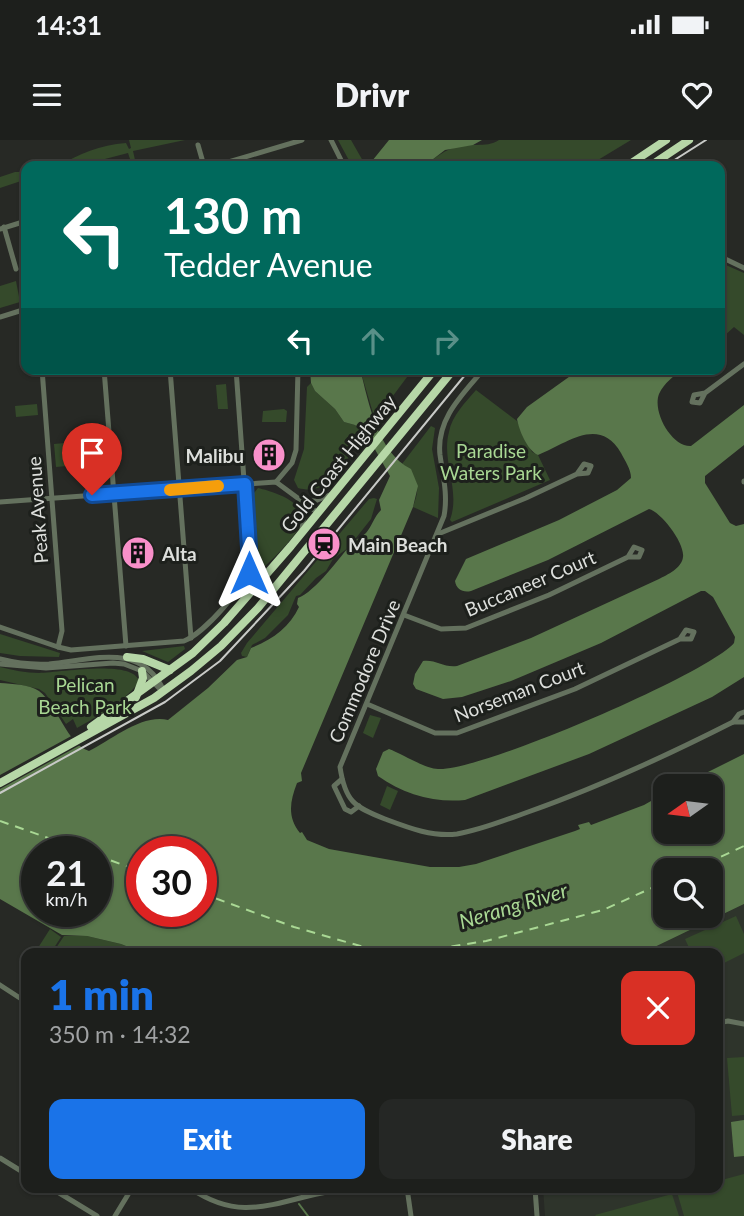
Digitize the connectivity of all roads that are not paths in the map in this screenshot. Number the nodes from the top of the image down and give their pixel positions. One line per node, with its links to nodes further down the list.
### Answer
1 (302, 140): 7 (street)
2 (331, 140): 8 (street)
3 (666, 140): 9 (highway)
4 (689, 140): 10 (highway)
5 (198, 145): 6 (street)
6 (203, 161)
7 (232, 161)
8 (342, 161)
9 (634, 161)
10 (658, 161)
11 (21, 222): 12 (street)
12 (2, 228): 15 (street)
13 (725, 259): 14 (street)
14 (744, 268)
15 (16, 269)
16 (21, 311): 17 (street)
17 (0, 317)
18 (744, 364): 27 (street)
19 (42, 375): 34 (street, Peak Avenue)
20 (104, 375): 33 (street)
21 (170, 375): 31 (street)
22 (236, 375): 30 (street)
23 (298, 375): 29 (street)
24 (430, 375): 32 (highway, Gold Coast Highway)
25 (449, 375): 52 (highway, Gold Coast Highway)
26 (479, 375): 38 (street, Commodore Drive)
27 (705, 393)
28 (577, 474): 38 (street)
29 (276, 482): 30 (street); 35 (street)
30 (245, 484): 31 (street); 43 (street)
31 (180, 489): 33 (street); 43 (street)
32 (334, 493): 35 (street); 37 (highway, Gold Coast Highway)
33 (114, 494): 34 (street); 45 (street)
34 (52, 499): 36 (street); 46 (street, Peak Avenue)
35 (298, 499): 37 (street); 39 (street)
36 (0, 502)
37 (317, 513): 39 (highway, Gold Coast Highway)
38 (438, 534): 41 (street, Commodore Drive)
39 (300, 535): 49 (highway, Gold Coast Highway)
40 (628, 557): 41 (street, Buccaneer Court)
41 (404, 615): 54 (street, Commodore Drive)
42 (0, 627): 46 (street)
43 (191, 638): 45 (street)
44 (680, 639): 54 (street, Norseman Court)
45 (126, 646): 46 (street)
46 (58, 648)
47 (127, 657): 48 (street); 49 (highway); 51 (street)
48 (0, 662): 50 (street)
49 (170, 670): 51 (highway, Gold Coast Highway)
50 (142, 671): 51 (street); 53 (highway)
51 (156, 682): 52 (street); 53 (highway, Gold Coast Highway)
52 (164, 691): 58 (highway, Gold Coast Highway)
53 (136, 696): 58 (highway, Gold Coast Highway)
54 (367, 704): 60 (street, Commodore Drive)
55 (744, 712): 56 (street)
56 (733, 722): 57 (street); 62 (street)
57 (744, 722)
58 (82, 735): 59 (highway, Gold Coast Highway); 61 (highway, Gold Coast Highway)
59 (0, 778)
60 (342, 779): 62 (street); 62 (street, Commodore Drive)
61 (0, 783)
62 (359, 806)
63 (3, 987): 64 (street); 65 (street)
64 (0, 996)
65 (21, 999)
66 (723, 1022): 67 (street)
67 (744, 1024)
68 (0, 1158): 69 (street)
69 (21, 1171)
70 (59, 1193): 76 (street)
71 (129, 1193): 77 (street)
72 (197, 1193): 73 (street)
73 (320, 1193)
74 (408, 1193): 78 (street)
75 (535, 1193): 79 (street)
76 (97, 1216)
77 (116, 1216)
78 (411, 1216)
79 (537, 1216)

